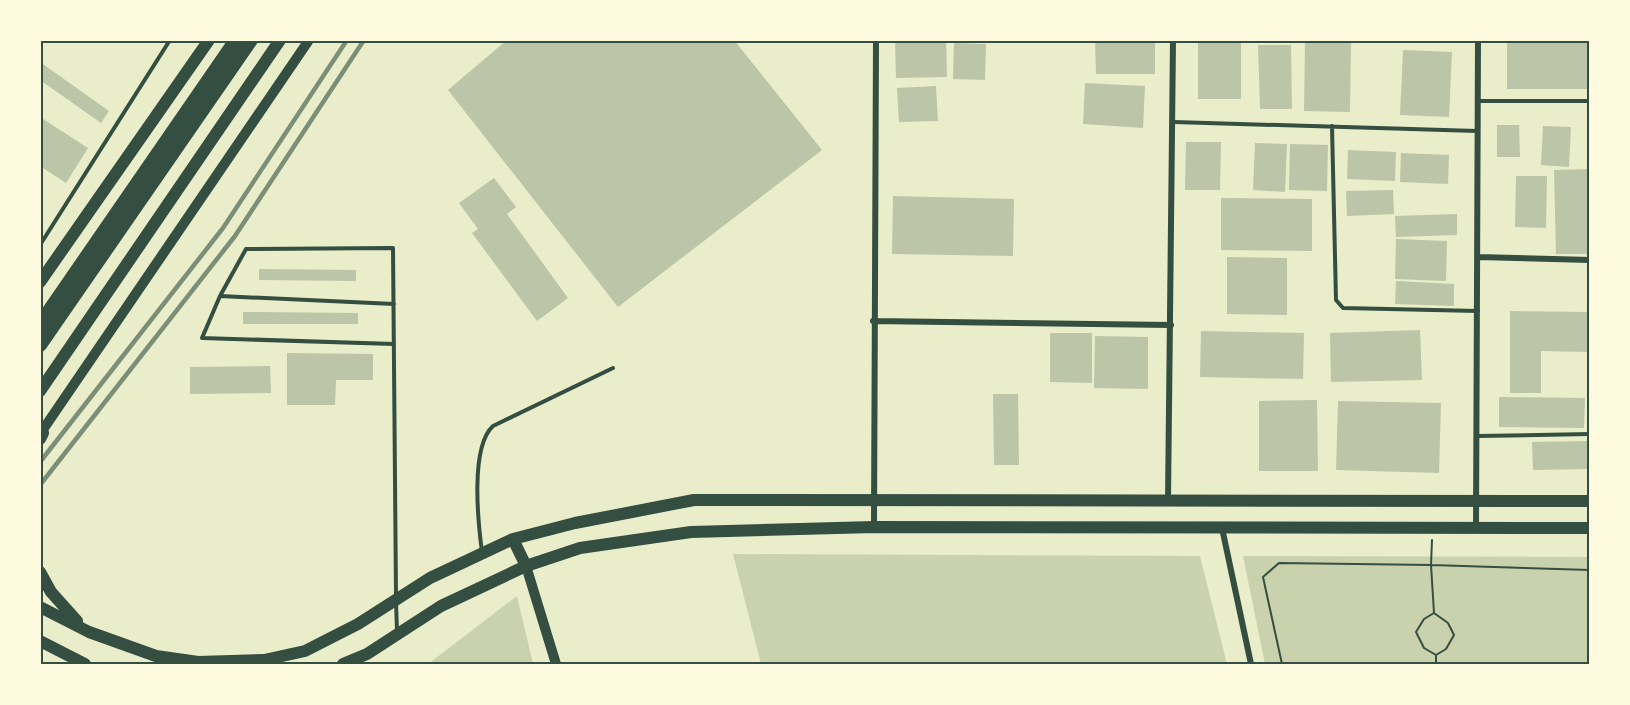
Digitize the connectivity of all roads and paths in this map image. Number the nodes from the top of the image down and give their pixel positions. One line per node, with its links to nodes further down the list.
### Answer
1 (170, 40): 15 (lane)
2 (209, 40): 18 (main road)
3 (236, 40): 23 (main road)
4 (251, 40): 26 (main road)
5 (280, 40): 28 (main road)
6 (309, 40): 30 (street)
7 (876, 40): 22 (street)
8 (1173, 40): 12 (street)
9 (1478, 40): 10 (street)
10 (1478, 101): 11 (lane); 14 (street)
11 (1590, 101)
12 (1174, 122): 13 (lane); 24 (street)
13 (1332, 126): 14 (lane); 21 (lane)
14 (1478, 131): 16 (street)
15 (40, 245)
16 (1478, 257): 17 (street); 21 (street)
17 (1590, 260)
18 (40, 282)
19 (220, 296): 20 (lane); 20 (lane); 25 (lane)
20 (394, 304): 25 (lane)
21 (1478, 311): 31 (street)
22 (873, 321): 24 (street); 32 (street)
23 (40, 324)
24 (1171, 326): 33 (street)
25 (394, 344): 47 (lane)
26 (40, 345)
27 (613, 368): 42 (lane)
28 (40, 392)
29 (1590, 434): 31 (lane)
30 (41, 435)
31 (1477, 436): 34 (street)
32 (872, 498): 33 (main road); 36 (street); 41 (main road)
33 (1168, 500): 34 (main road)
34 (1477, 501): 35 (main road); 39 (street)
35 (1590, 501)
36 (874, 527): 37 (main road); 44 (main road)
37 (1222, 528): 38 (main road); 57 (street)
38 (1432, 528): 39 (main road); 43 (path)
39 (1476, 528): 40 (main road)
40 (1590, 528)
41 (513, 538): 42 (main road); 44 (main road)
42 (482, 553): 47 (main road)
43 (1431, 565): 45 (path); 49 (path); 58 (path)
44 (525, 566): 51 (main road); 56 (street)
45 (1590, 570)
46 (40, 573): 50 (main road)
47 (396, 601): 50 (main road); 51 (lane)
48 (41, 607): 50 (main road)
49 (1434, 613): 53 (path); 53 (path)
50 (89, 632)
51 (397, 635): 55 (main road)
52 (40, 640): 54 (main road)
53 (1436, 655): 59 (path)
54 (86, 664)
55 (343, 664)
56 (556, 664)
57 (1251, 664)
58 (1282, 664)
59 (1436, 664)

